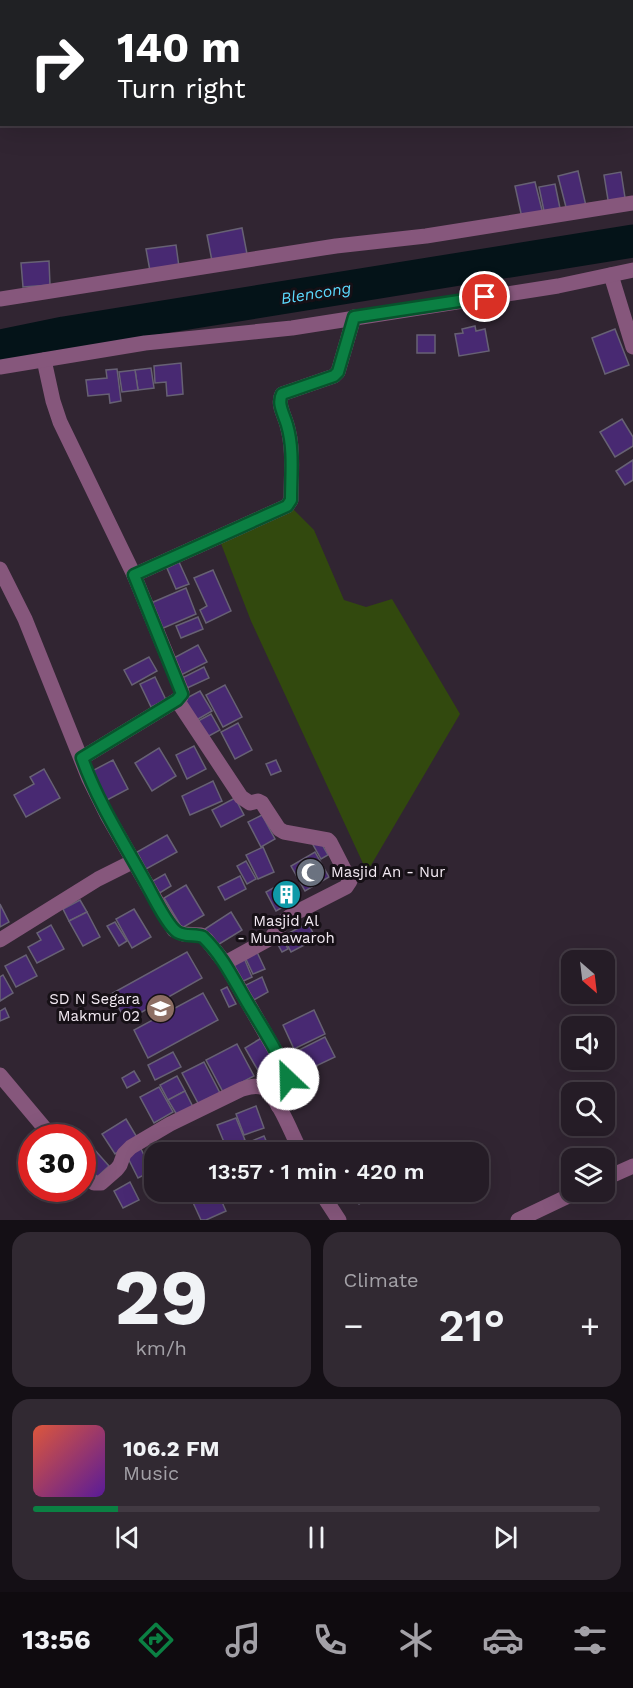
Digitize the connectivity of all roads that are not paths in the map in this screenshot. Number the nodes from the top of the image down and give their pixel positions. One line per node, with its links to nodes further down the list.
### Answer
1 (633, 203): 4 (street)
2 (633, 270): 3 (street)
3 (610, 275): 5 (street); 6 (street)
4 (0, 299)
5 (354, 317): 7 (street); 10 (street)
6 (633, 347)
7 (44, 360): 8 (street); 10 (street)
8 (0, 368)
9 (0, 569): 12 (street)
10 (134, 575): 11 (street)
11 (177, 700): 12 (street); 15 (street)
12 (82, 758): 13 (street)
13 (134, 861): 14 (street); 15 (street)
14 (0, 940)
15 (225, 963): 17 (street)
16 (0, 1075): 18 (street)
17 (278, 1106): 19 (street); 22 (street)
18 (41, 1124)
19 (296, 1142)
20 (633, 1166): 21 (street)
21 (615, 1174)
22 (96, 1183)
23 (561, 1200): 26 (street)
24 (327, 1202): 25 (street)
25 (339, 1220)
26 (518, 1220)

